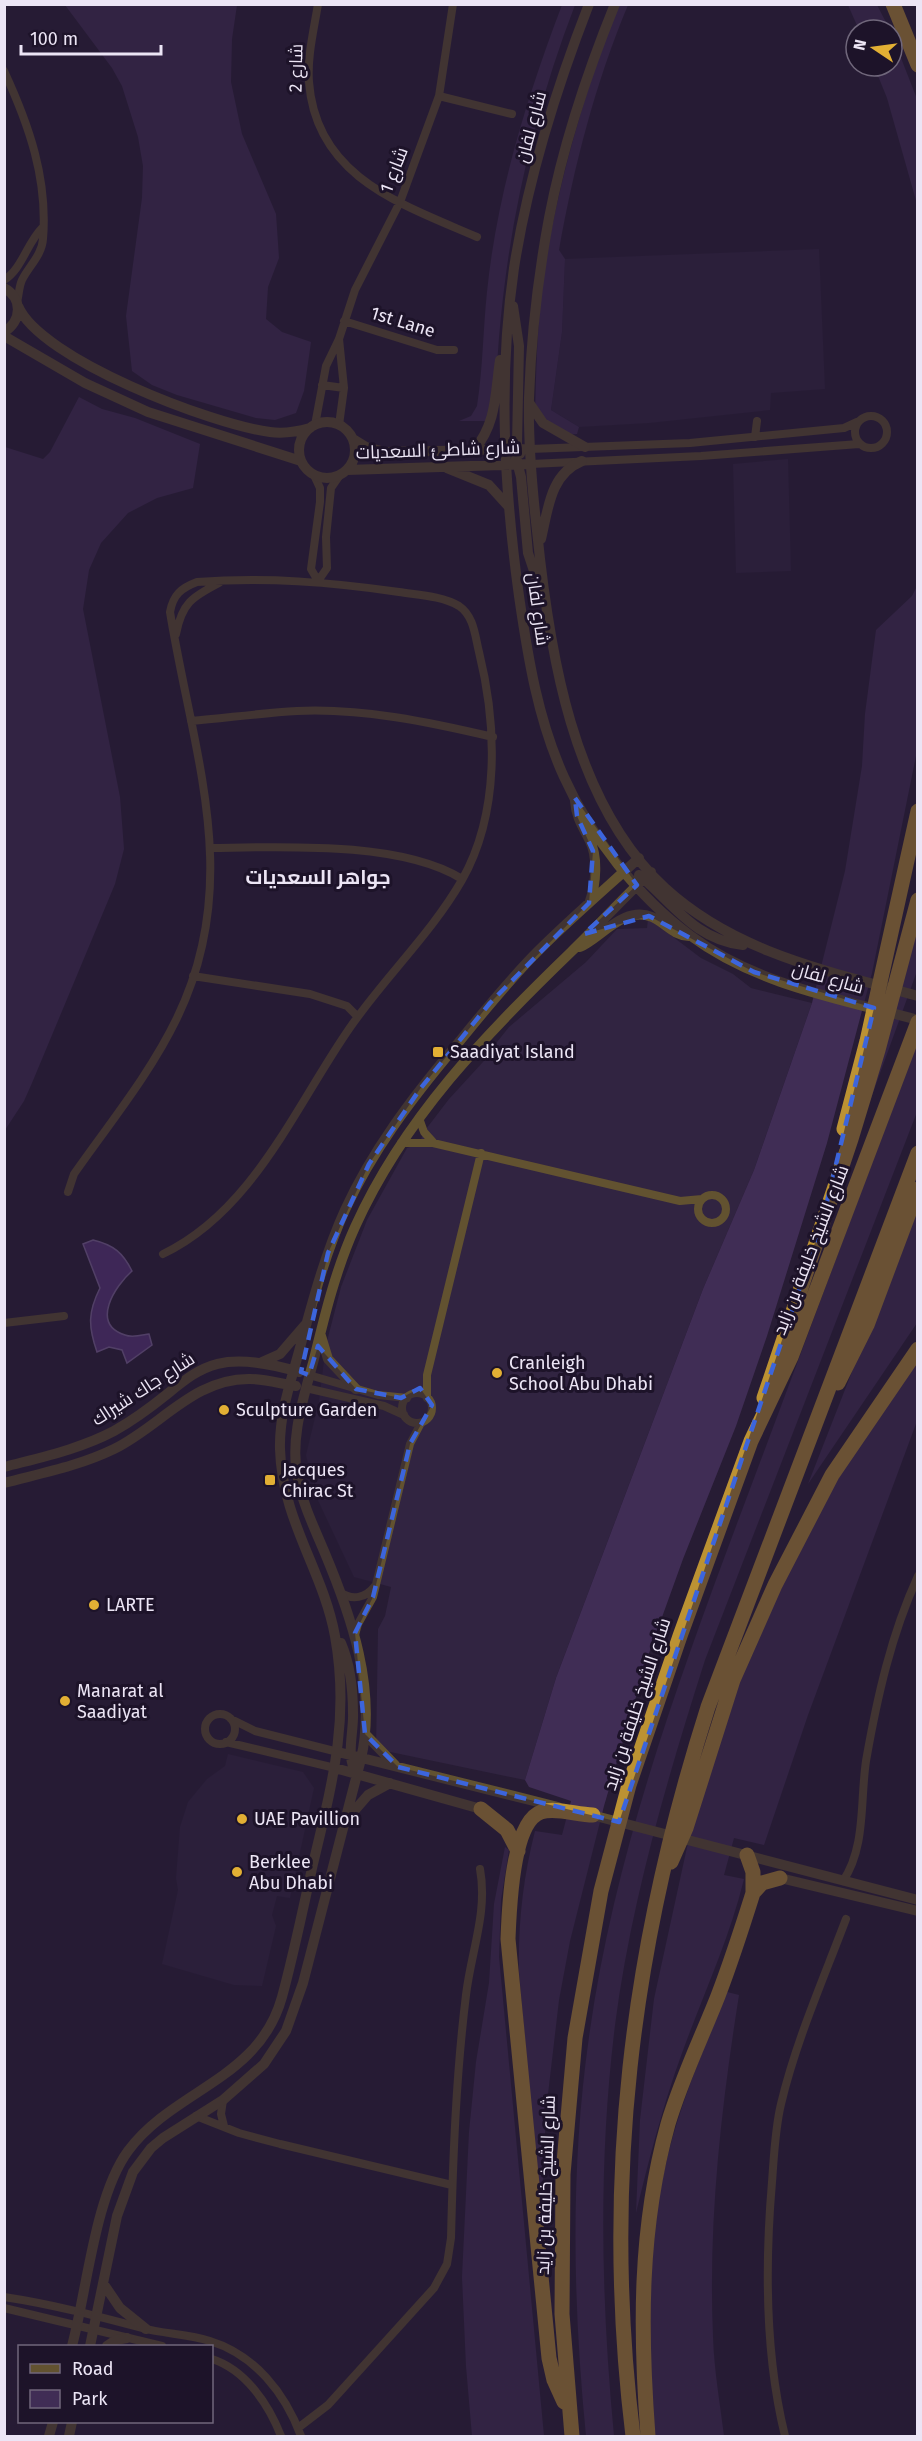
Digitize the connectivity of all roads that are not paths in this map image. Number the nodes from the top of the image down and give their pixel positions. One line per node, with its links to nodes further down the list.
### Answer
1 (318, 4): 10 (street, شارع 2)
2 (453, 4): 8 (street, شارع 1)
3 (589, 4): 15 (street, شارع لفان)
4 (615, 4): 24 (street, شارع لفان)
5 (892, 4): 6 (highway)
6 (918, 65)
7 (4, 71): 11 (street)
8 (439, 96): 9 (street); 10 (street, شارع 1)
9 (512, 114)
10 (400, 202): 12 (street, شارع 2); 18 (street, شارع 1)
11 (42, 228): 13 (street); 16 (street)
12 (477, 237)
13 (4, 280)
14 (4, 288): 16 (street)
15 (511, 297): 17 (street, شارع لفان); 34 (street)
16 (18, 304): 19 (street); 28 (street)
17 (509, 318): 33 (street, شارع لفان); 36 (street)
18 (344, 321): 20 (street, شارع 1); 21 (street, 1st Lane)
19 (4, 334): 37 (street)
20 (339, 339): 22 (street, شارع 1); 23 (street, شارع 1)
21 (454, 350)
22 (322, 385): 23 (street); 28 (street, شارع 1)
23 (344, 388): 27 (street, شارع 1)
24 (529, 401): 32 (street); 35 (street, شارع لفان)
25 (757, 421): 29 (street)
26 (857, 422): 29 (street); 31 (street); 31 (street)
27 (339, 425): 28 (street); 30 (street)
28 (312, 427): 37 (street)
29 (755, 437): 32 (street)
30 (353, 439): 36 (street, شارع شاطئ السعديات); 43 (street)
31 (859, 444): 38 (street)
32 (585, 447): 35 (street)
33 (504, 449): 34 (street, شارع شاطئ السعديات); 36 (street, شارع شاطئ السعديات); 39 (street, شارع لفان); 40 (street)
34 (518, 449): 35 (street, شارع شاطئ السعديات); 41 (street)
35 (530, 449): 41 (street, شارع لفان)
36 (474, 450)
37 (301, 461): 44 (street)
38 (582, 462): 41 (street); 46 (street)
39 (504, 464): 40 (street, شارع شاطئ السعديات); 42 (street, شارع شاطئ السعديات); 45 (street, شارع لفان)
40 (519, 464): 41 (street, شارع شاطئ السعديات); 49 (street)
41 (531, 464): 46 (street, شارع لفان)
42 (444, 466): 43 (street, شارع شاطئ السعديات); 45 (street)
43 (344, 472): 44 (street); 48 (street)
44 (314, 475): 48 (street)
45 (508, 506): 53 (street, شارع لفان)
46 (539, 548): 49 (street, شارع لفان)
47 (222, 581): 48 (street); 50 (street); 50 (street)
48 (318, 581): 52 (street)
49 (545, 599): 57 (street, شارع لفان)
50 (175, 639): 51 (street)
51 (191, 721): 52 (street); 56 (street)
52 (493, 737): 59 (street)
53 (562, 772): 54 (street, شارع لفان); 58 (street)
54 (575, 798): 58 (street, شارع لفان); 62 (street)
55 (918, 811): 79 (highway)
56 (212, 848): 59 (street); 65 (street)
57 (639, 858): 58 (street); 60 (street, شارع لفان)
58 (627, 869): 60 (street, شارع لفان); 60 (street); 62 (street)
59 (462, 879): 67 (street)
60 (644, 879): 63 (street, شارع لفان); 64 (street); 66 (street, شارع لفان)
61 (918, 900): 79 (highway)
62 (589, 903): 80 (street)
63 (692, 936): 64 (street); 68 (street, شارع لفان)
64 (574, 949): 69 (street)
65 (193, 975): 67 (street); 75 (street)
66 (918, 996)
67 (357, 1016): 81 (street)
68 (918, 1021): 96 (highway, شارع الشيخ خليفة بن زايد)
69 (419, 1118): 70 (street); 71 (street)
70 (401, 1143): 71 (street); 85 (street)
71 (433, 1143): 72 (street)
72 (481, 1153): 77 (street); 88 (street)
73 (918, 1153): 93 (highway)
74 (918, 1189): 93 (highway)
75 (68, 1192)
76 (702, 1199): 77 (street); 78 (street); 78 (street)
77 (680, 1201): 78 (street)
78 (700, 1216)
79 (822, 1222): 96 (highway)
80 (328, 1253): 83 (street); 89 (street)
81 (163, 1254)
82 (64, 1316): 84 (street)
83 (307, 1322): 87 (street); 89 (street)
84 (4, 1323)
85 (321, 1329): 89 (street); 90 (street)
86 (918, 1348): 121 (highway)
87 (262, 1362): 89 (street, شارع جاك شيراك); 98 (street, شارع جاك شيراك)
88 (427, 1375): 91 (street); 92 (street)
89 (299, 1379): 90 (street, شارع جاك شيراك); 94 (street, شارع جاك شيراك); 99 (street, شارع جاك شيراك); 102 (street); 103 (street)
90 (356, 1389): 91 (street, شارع جاك شيراك)
91 (409, 1397): 92 (street); 94 (street)
92 (427, 1398): 95 (street)
93 (819, 1411): 121 (highway)
94 (405, 1417): 95 (street); 97 (street)
95 (421, 1423): 97 (street)
96 (751, 1441): 145 (highway, شارع الشيخ خليفة بن زايد)
97 (410, 1443): 101 (street)
98 (4, 1467)
99 (4, 1483)
100 (918, 1576): 122 (street)
101 (375, 1586): 102 (street); 104 (street)
102 (339, 1592): 104 (street)
103 (335, 1632): 108 (street); 109 (street)
104 (354, 1639): 106 (street)
105 (231, 1719): 107 (street); 107 (street); 108 (street)
106 (366, 1734): 109 (street); 110 (street)
107 (226, 1742): 111 (street)
108 (338, 1752): 109 (street); 111 (street)
109 (356, 1757): 110 (street); 112 (street)
110 (398, 1767): 115 (street)
111 (334, 1768): 112 (street); 134 (street)
112 (357, 1774): 113 (street); 116 (street)
113 (390, 1783): 114 (street); 116 (street)
114 (481, 1809): 117 (highway)
115 (592, 1815): 117 (highway); 118 (street)
116 (345, 1823): 127 (street)
117 (518, 1851): 145 (highway)
118 (747, 1855): 122 (street); 123 (highway)
119 (480, 1869): 130 (street)
120 (780, 1878): 123 (highway); 125 (street)
121 (661, 1880): 149 (highway)
122 (843, 1881): 124 (street)
123 (753, 1893): 150 (highway)
124 (918, 1900)
125 (918, 1911)
126 (846, 1919): 151 (street)
127 (223, 2100): 128 (street); 129 (street)
128 (196, 2116): 129 (street); 131 (street)
129 (224, 2126): 130 (street)
130 (452, 2185): 146 (street)
131 (105, 2286): 135 (street); 137 (street)
132 (4, 2297): 134 (street)
133 (4, 2308): 136 (street)
134 (81, 2312): 135 (street); 136 (street)
135 (98, 2315): 137 (street); 138 (street)
136 (78, 2325): 138 (street); 140 (street)
137 (146, 2329): 146 (street)
138 (94, 2330): 139 (street); 141 (street)
139 (127, 2338): 142 (street); 143 (street)
140 (72, 2345)
141 (90, 2345)
142 (108, 2345)
143 (158, 2345)
144 (213, 2360): 147 (street)
145 (569, 2410): 148 (highway, شارع الشيخ خليفة بن زايد)
146 (299, 2432)
147 (281, 2436)
148 (572, 2436)
149 (633, 2436)
150 (648, 2436)
151 (785, 2436)

